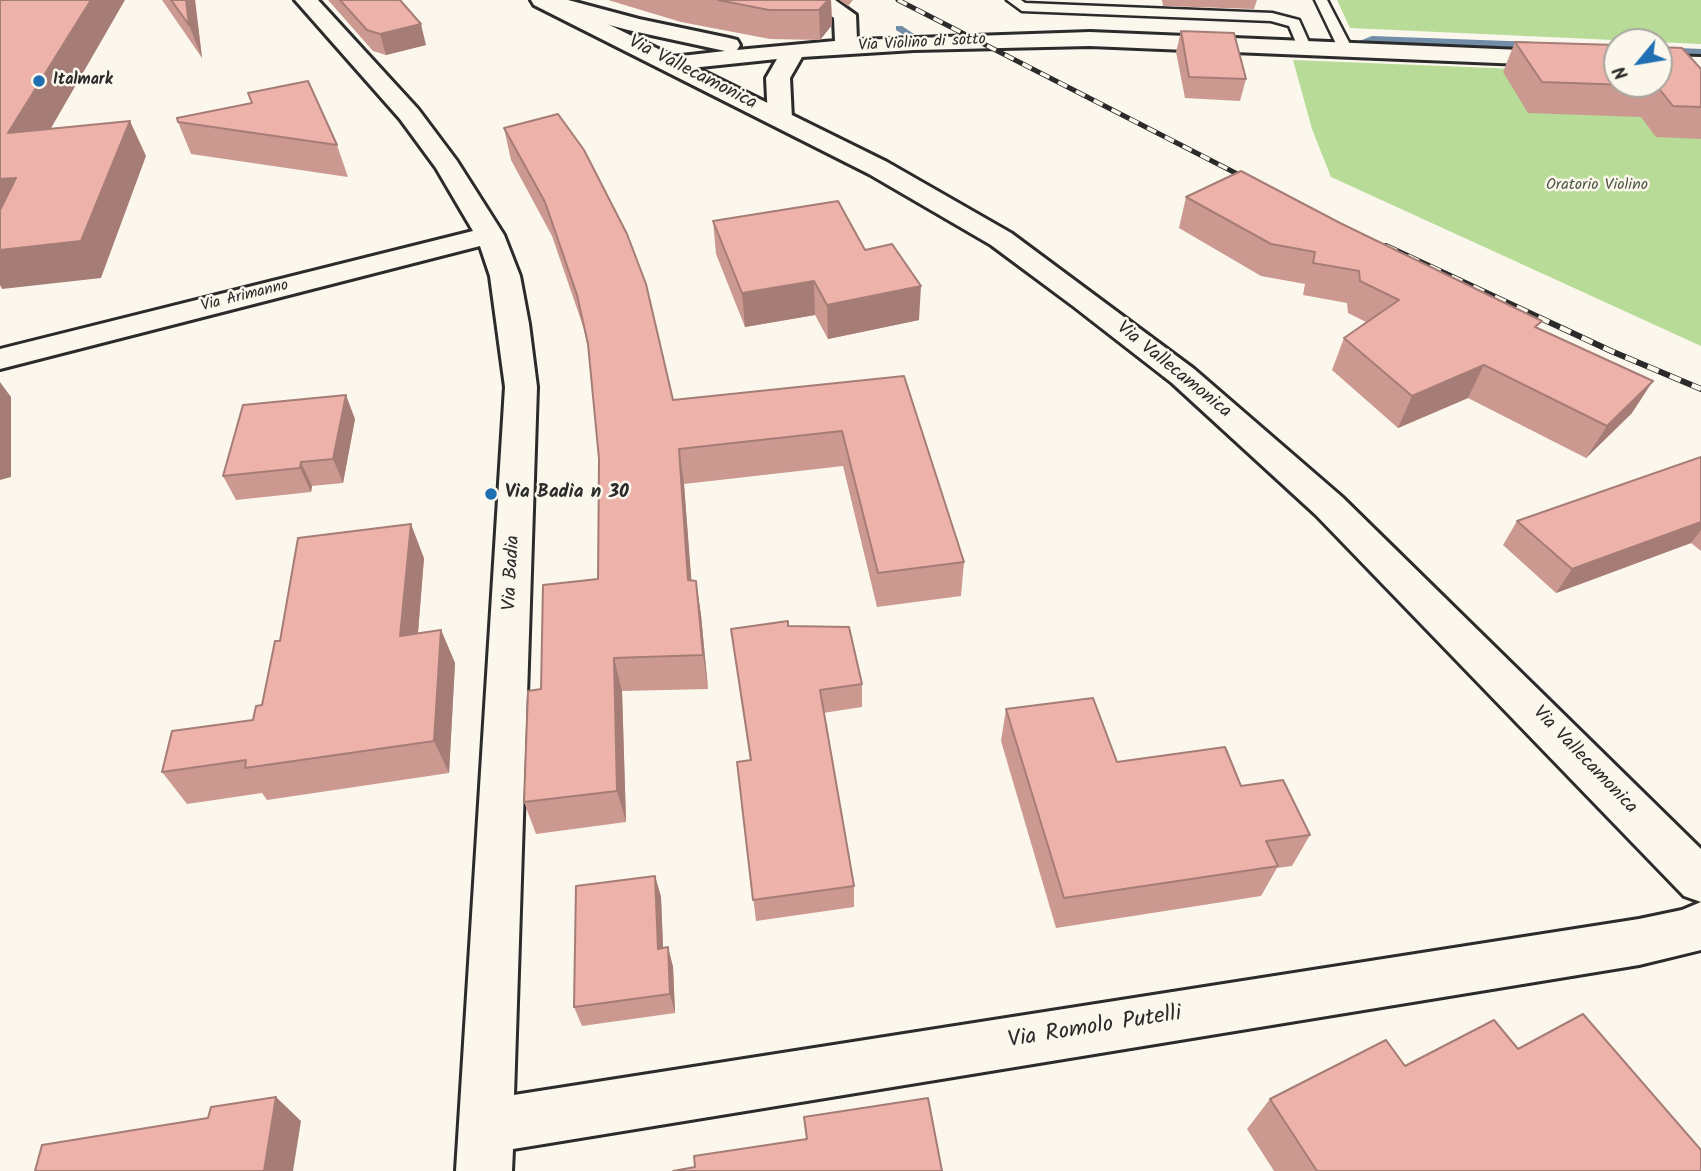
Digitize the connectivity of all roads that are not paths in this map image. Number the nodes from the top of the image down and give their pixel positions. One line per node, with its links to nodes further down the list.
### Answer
1 (306, 0): 15 (street, Via Badia)
2 (543, 0): 8 (street, Via Violino di sotto); 11 (street, Via Vallecamonica)
3 (820, 0): 6 (street, Via Violino di sotto)
4 (1013, 0): 7 (lane)
5 (1321, 0): 9 (lane)
6 (846, 48): 7 (street, Via Violino di sotto); 8 (street, Via Violino di sotto)
7 (1305, 48): 9 (street, Via Violino di sotto)
8 (794, 51): 11 (street, Via Violino di sotto); 14 (street)
9 (1346, 51): 10 (street, Via Violino di sotto)
10 (1603, 60)
11 (673, 63): 14 (street, Via Vallecamonica)
12 (1673, 63): 13 (street)
13 (1701, 64)
14 (780, 119): 17 (street, Via Vallecamonica)
15 (490, 235): 16 (street, Via Arimanno); 19 (street, Via Badia)
16 (0, 359)
17 (1701, 881)
18 (1701, 925): 19 (street, Via Romolo Putelli)
19 (486, 1149)

